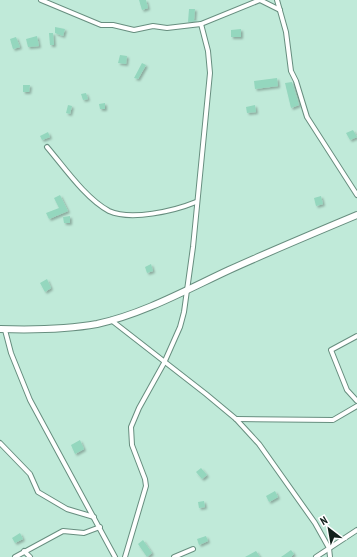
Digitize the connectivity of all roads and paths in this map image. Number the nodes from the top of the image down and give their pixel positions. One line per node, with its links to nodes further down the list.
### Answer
1 (41, 0): 5 (street)
2 (260, 0): 4 (street); 5 (street)
3 (278, 0): 4 (street)
4 (280, 10): 7 (street)
5 (202, 24): 8 (street)
6 (47, 147): 8 (street)
7 (357, 195)
8 (196, 202): 10 (street)
9 (357, 215): 10 (main road)
10 (185, 292): 11 (main road); 14 (street)
11 (111, 320): 12 (main road); 14 (street)
12 (3, 330): 19 (street)
13 (357, 336): 15 (street)
14 (164, 363): 17 (street); 28 (street)
15 (357, 401)
16 (357, 406): 17 (street)
17 (236, 419): 22 (street)
18 (0, 442): 19 (street)
19 (94, 517): 20 (street)
20 (100, 527): 24 (street); 27 (street)
21 (357, 530): 22 (street)
22 (329, 548): 30 (street); 31 (street)
23 (193, 549): 29 (street)
24 (24, 552): 25 (street); 26 (street)
25 (15, 557)
26 (30, 557)
27 (115, 557)
28 (125, 557)
29 (174, 557)
30 (316, 557)
31 (330, 557)

